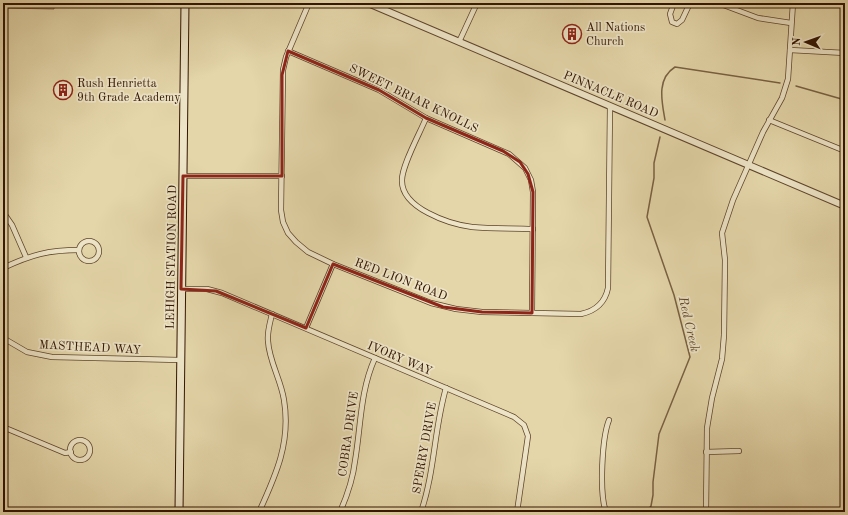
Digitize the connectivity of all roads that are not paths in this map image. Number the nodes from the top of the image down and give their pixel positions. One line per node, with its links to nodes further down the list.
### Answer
1 (185, 3): 19 (main road, LEHIGH STATION ROAD)
2 (309, 3): 12 (street, RED LION ROAD)
3 (368, 3): 10 (street, PINNACLE ROAD)
4 (477, 3): 10 (street)
5 (674, 3): 6 (street)
6 (690, 3)
7 (718, 3): 9 (street)
8 (793, 3): 9 (street)
9 (792, 23): 11 (street)
10 (459, 42): 14 (street, PINNACLE ROAD)
11 (790, 50): 13 (street); 16 (street)
12 (288, 51): 15 (street, SWEET BRIAR KNOLLS); 20 (street, RED LION ROAD)
13 (845, 53)
14 (610, 106): 18 (street, PINNACLE ROAD); 29 (street, RED LION ROAD)
15 (426, 118): 23 (street, SWEET BRIAR KNOLLS); 23 (street)
16 (769, 120): 17 (street); 18 (street)
17 (845, 151)
18 (749, 165): 21 (street, PINNACLE ROAD); 40 (street)
19 (183, 176): 20 (street); 28 (main road, LEHIGH STATION ROAD)
20 (282, 176): 26 (street, RED LION ROAD)
21 (845, 206)
22 (3, 212): 25 (street)
23 (533, 229): 29 (street, SWEET BRIAR KNOLLS)
24 (79, 250): 24 (street); 25 (street)
25 (26, 257): 27 (street)
26 (333, 264): 29 (street, RED LION ROAD); 31 (street)
27 (3, 268)
28 (181, 289): 30 (street, IVORY WAY); 34 (main road, LEHIGH STATION ROAD)
29 (532, 312)
30 (272, 314): 31 (street, IVORY WAY); 42 (street)
31 (306, 328): 33 (street, IVORY WAY)
32 (3, 338): 34 (street, MASTHEAD WAY)
33 (375, 358): 35 (street, IVORY WAY); 43 (street, COBRA DRIVE)
34 (180, 360): 41 (main road, LEHIGH STATION ROAD)
35 (446, 388): 44 (street, SPERRY DRIVE); 45 (street, IVORY WAY)
36 (609, 420): 46 (street)
37 (3, 427): 39 (street)
38 (739, 451): 40 (street)
39 (71, 452): 39 (street)
40 (706, 452): 47 (street)
41 (179, 512)
42 (259, 512)
43 (340, 512)
44 (421, 512)
45 (517, 512)
46 (606, 512)
47 (706, 512)

